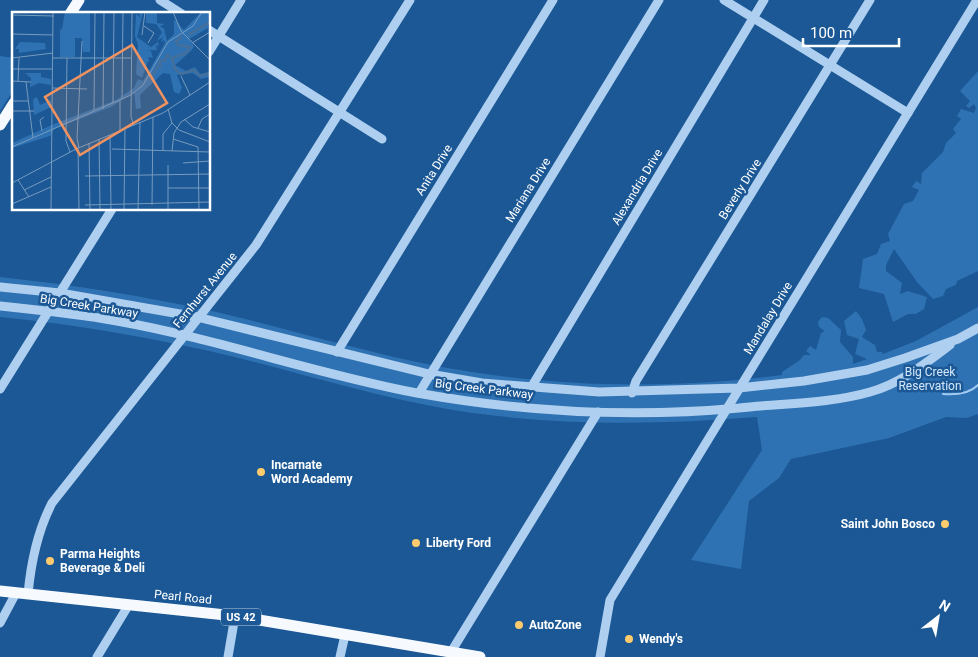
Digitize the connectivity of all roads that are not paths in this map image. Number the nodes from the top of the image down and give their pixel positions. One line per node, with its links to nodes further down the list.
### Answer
1 (79, 0): 11 (main road)
2 (160, 0): 12 (street)
3 (241, 0): 15 (street)
4 (410, 0): 19 (street, Fernhurst Avenue)
5 (553, 0): 32 (street, Anita Drive)
6 (659, 0): 35 (street, Mariana Drive)
7 (724, 0): 13 (street)
8 (764, 0): 13 (street, Alexandria Drive)
9 (870, 0): 17 (street, Beverly Drive)
10 (977, 0): 20 (street, Mandalay Drive)
11 (71, 12)
12 (179, 12)
13 (753, 17): 17 (street); 36 (street, Alexandria Drive)
14 (210, 31): 15 (street)
15 (219, 36): 16 (street); 19 (street)
16 (210, 50)
17 (831, 64): 20 (street); 40 (street, Beverly Drive)
18 (12, 106): 21 (main road)
19 (341, 112): 22 (street); 28 (street, Fernhurst Avenue)
20 (908, 113): 37 (street, Mandalay Drive)
21 (0, 125)
22 (382, 139)
23 (111, 210): 25 (street)
24 (0, 287): 25 (street, Big Creek Parkway)
25 (60, 293): 27 (street); 28 (street, Big Creek Parkway)
26 (0, 306): 27 (street, Big Creek Parkway)
27 (49, 311): 30 (street, Big Creek Parkway); 38 (street)
28 (198, 317): 30 (street, Fernhurst Avenue); 32 (street, Big Creek Parkway)
29 (978, 328): 31 (street, Big Creek Parkway)
30 (183, 337): 39 (street, Big Creek Parkway); 45 (street, Fernhurst Avenue)
31 (958, 339): 33 (street, Big Creek Parkway); 34 (street, Big Creek Parkway)
32 (337, 352): 35 (street, Big Creek Parkway)
33 (905, 358): 34 (street); 37 (street, Big Creek Parkway)
34 (912, 372): 41 (street, Big Creek Parkway)
35 (429, 374): 36 (street, Big Creek Parkway); 39 (street, Mariana Drive)
36 (532, 386): 40 (street, Big Creek Parkway)
37 (739, 388): 40 (street, Big Creek Parkway); 41 (street, Mandalay Drive)
38 (0, 389)
39 (419, 393): 42 (street, Big Creek Parkway)
40 (632, 393)
41 (726, 410): 42 (street, Big Creek Parkway); 55 (street, Mandalay Drive)
42 (598, 412): 50 (street)
43 (0, 591): 44 (main road, Pearl Road / US 42)
44 (16, 593): 45 (main road, Pearl Road / US 42); 48 (street)
45 (28, 594): 46 (main road, Pearl Road / US 42)
46 (128, 606): 47 (main road, Pearl Road / US 42); 51 (street)
47 (236, 616): 49 (main road, Pearl Road / US 42); 52 (street)
48 (0, 623)
49 (345, 635): 50 (main road, Pearl Road / US 42); 53 (street)
50 (451, 652): 54 (main road, Pearl Road / US 42)
51 (97, 657)
52 (228, 657)
53 (340, 657)
54 (480, 657)
55 (600, 657)

